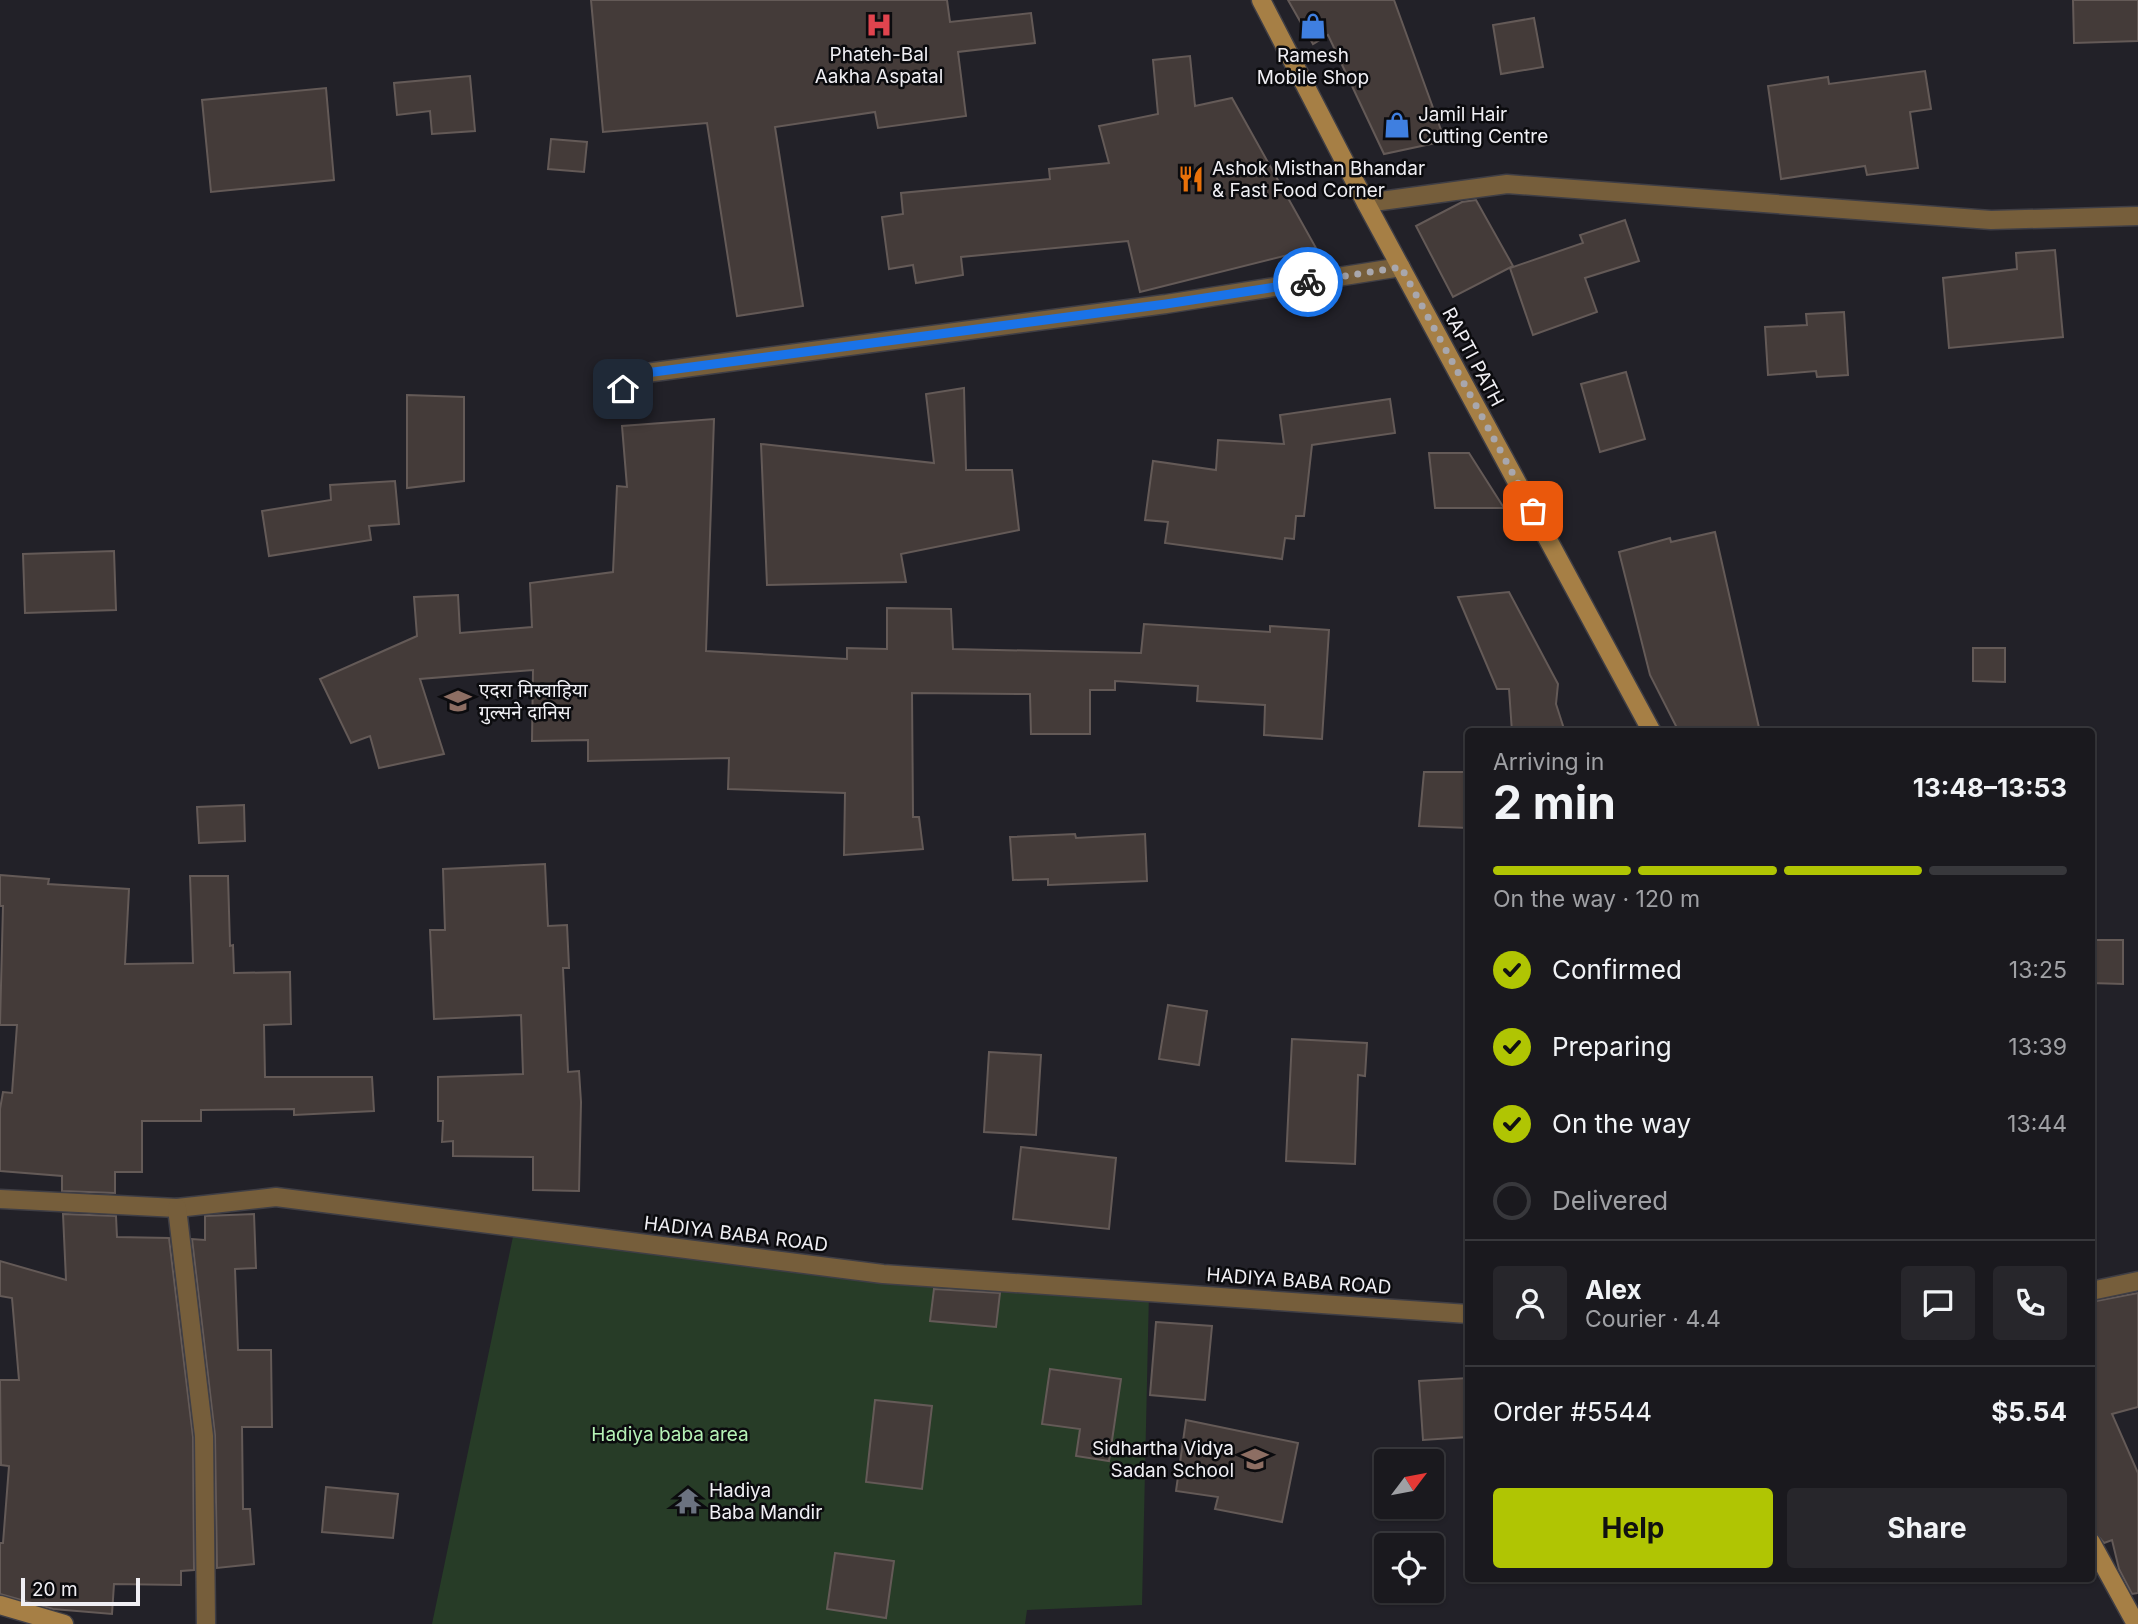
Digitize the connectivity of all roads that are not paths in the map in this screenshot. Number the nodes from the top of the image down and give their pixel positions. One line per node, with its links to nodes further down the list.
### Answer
1 (1261, 0): 2 (main road, RAPTI PATH)
2 (1366, 203): 3 (street); 4 (main road, RAPTI PATH)
3 (2138, 216)
4 (1401, 267): 5 (street); 6 (main road, RAPTI PATH)
5 (616, 403)
6 (1650, 728)
7 (0, 1199): 8 (street, HADIYA BABA ROAD)
8 (177, 1208): 11 (street, HADIYA BABA ROAD); 15 (street)
9 (2138, 1282): 10 (street)
10 (2095, 1290)
11 (1465, 1314)
12 (2095, 1549): 16 (main road)
13 (0, 1605): 14 (main road)
14 (64, 1624)
15 (206, 1624)
16 (2136, 1624)

